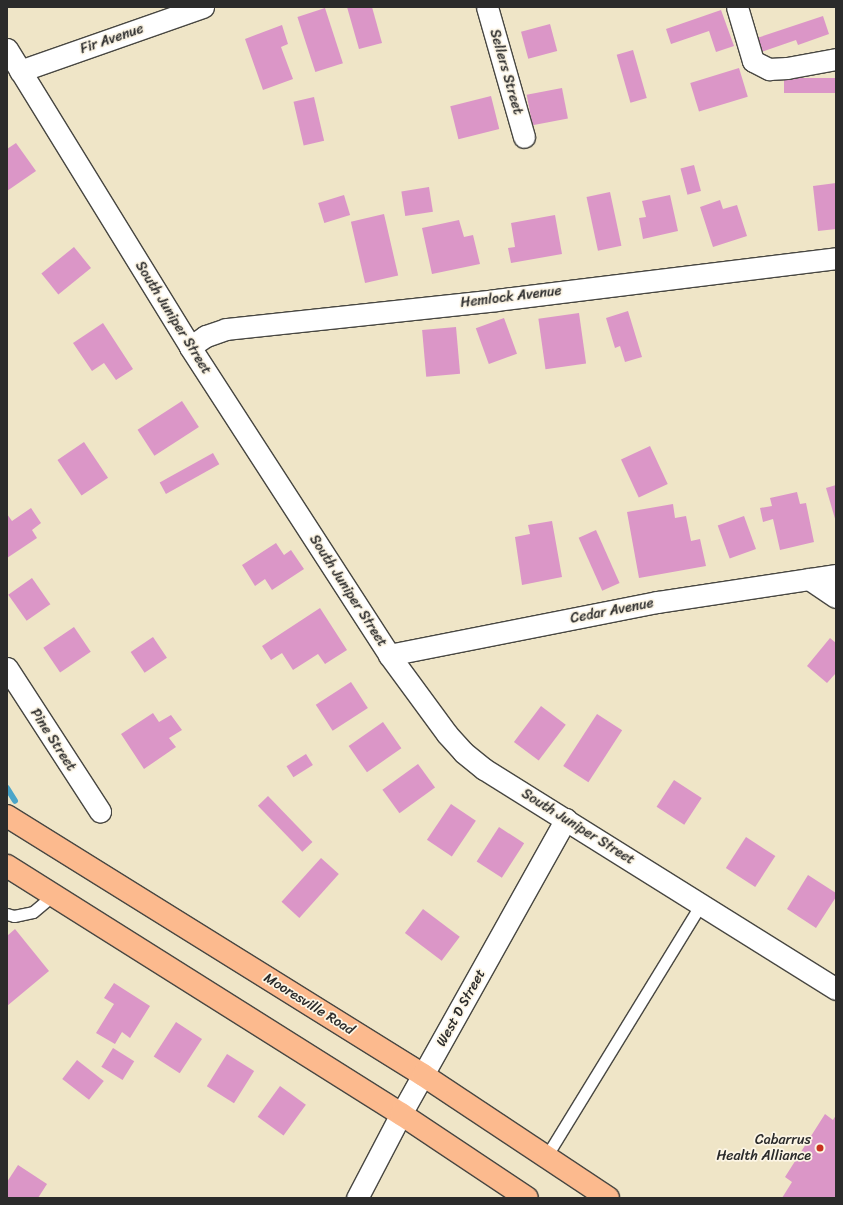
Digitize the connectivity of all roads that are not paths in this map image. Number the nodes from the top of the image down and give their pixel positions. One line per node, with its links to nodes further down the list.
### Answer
1 (203, 7): 6 (street, Fir Avenue)
2 (487, 7): 7 (street, Sellers Street)
3 (737, 7): 5 (street)
4 (7, 49): 6 (street, South Juniper Street)
5 (836, 59)
6 (20, 71): 9 (street, South Juniper Street)
7 (524, 137)
8 (836, 258): 9 (street, Hemlock Avenue)
9 (190, 347): 13 (street, South Juniper Street)
10 (836, 575): 11 (street, Cedar Avenue)
11 (809, 579): 12 (street); 13 (street, Cedar Avenue)
12 (836, 596)
13 (389, 655): 17 (street, South Juniper Street)
14 (7, 668): 15 (street, Pine Street)
15 (100, 811)
16 (7, 816): 23 (main road, Mooresville Road)
17 (566, 819): 20 (street, South Juniper Street); 23 (street, West D Street)
18 (7, 866): 19 (main road)
19 (53, 895): 21 (lane); 24 (main road)
20 (701, 904): 22 (street, South Juniper Street); 25 (lane)
21 (7, 914)
22 (836, 988)
23 (423, 1075): 24 (street, West D Street); 25 (main road, Mooresville Road)
24 (401, 1114): 26 (street, West D Street); 27 (main road)
25 (546, 1157): 28 (main road, Mooresville Road)
26 (357, 1198)
27 (527, 1198)
28 (608, 1198)

